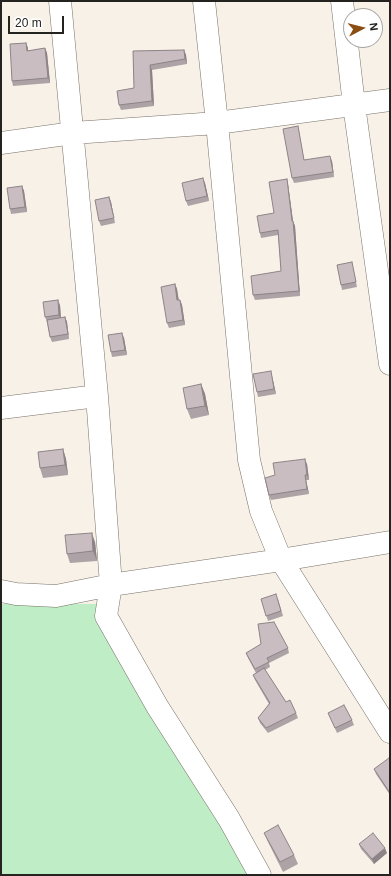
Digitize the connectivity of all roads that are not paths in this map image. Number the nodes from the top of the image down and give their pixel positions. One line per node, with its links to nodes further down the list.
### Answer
1 (60, 1): 7 (street)
2 (204, 1): 6 (street)
3 (342, 1): 5 (street)
4 (390, 100): 5 (street)
5 (354, 105): 6 (street); 9 (street)
6 (217, 123): 7 (street); 13 (street)
7 (73, 133): 8 (street); 10 (street)
8 (1, 143)
9 (390, 364)
10 (97, 396): 11 (street); 14 (street)
11 (1, 408)
12 (390, 542): 13 (street)
13 (281, 560): 14 (street); 16 (street)
14 (111, 585): 15 (street); 17 (street)
15 (1, 591)
16 (390, 732)
17 (260, 875)

